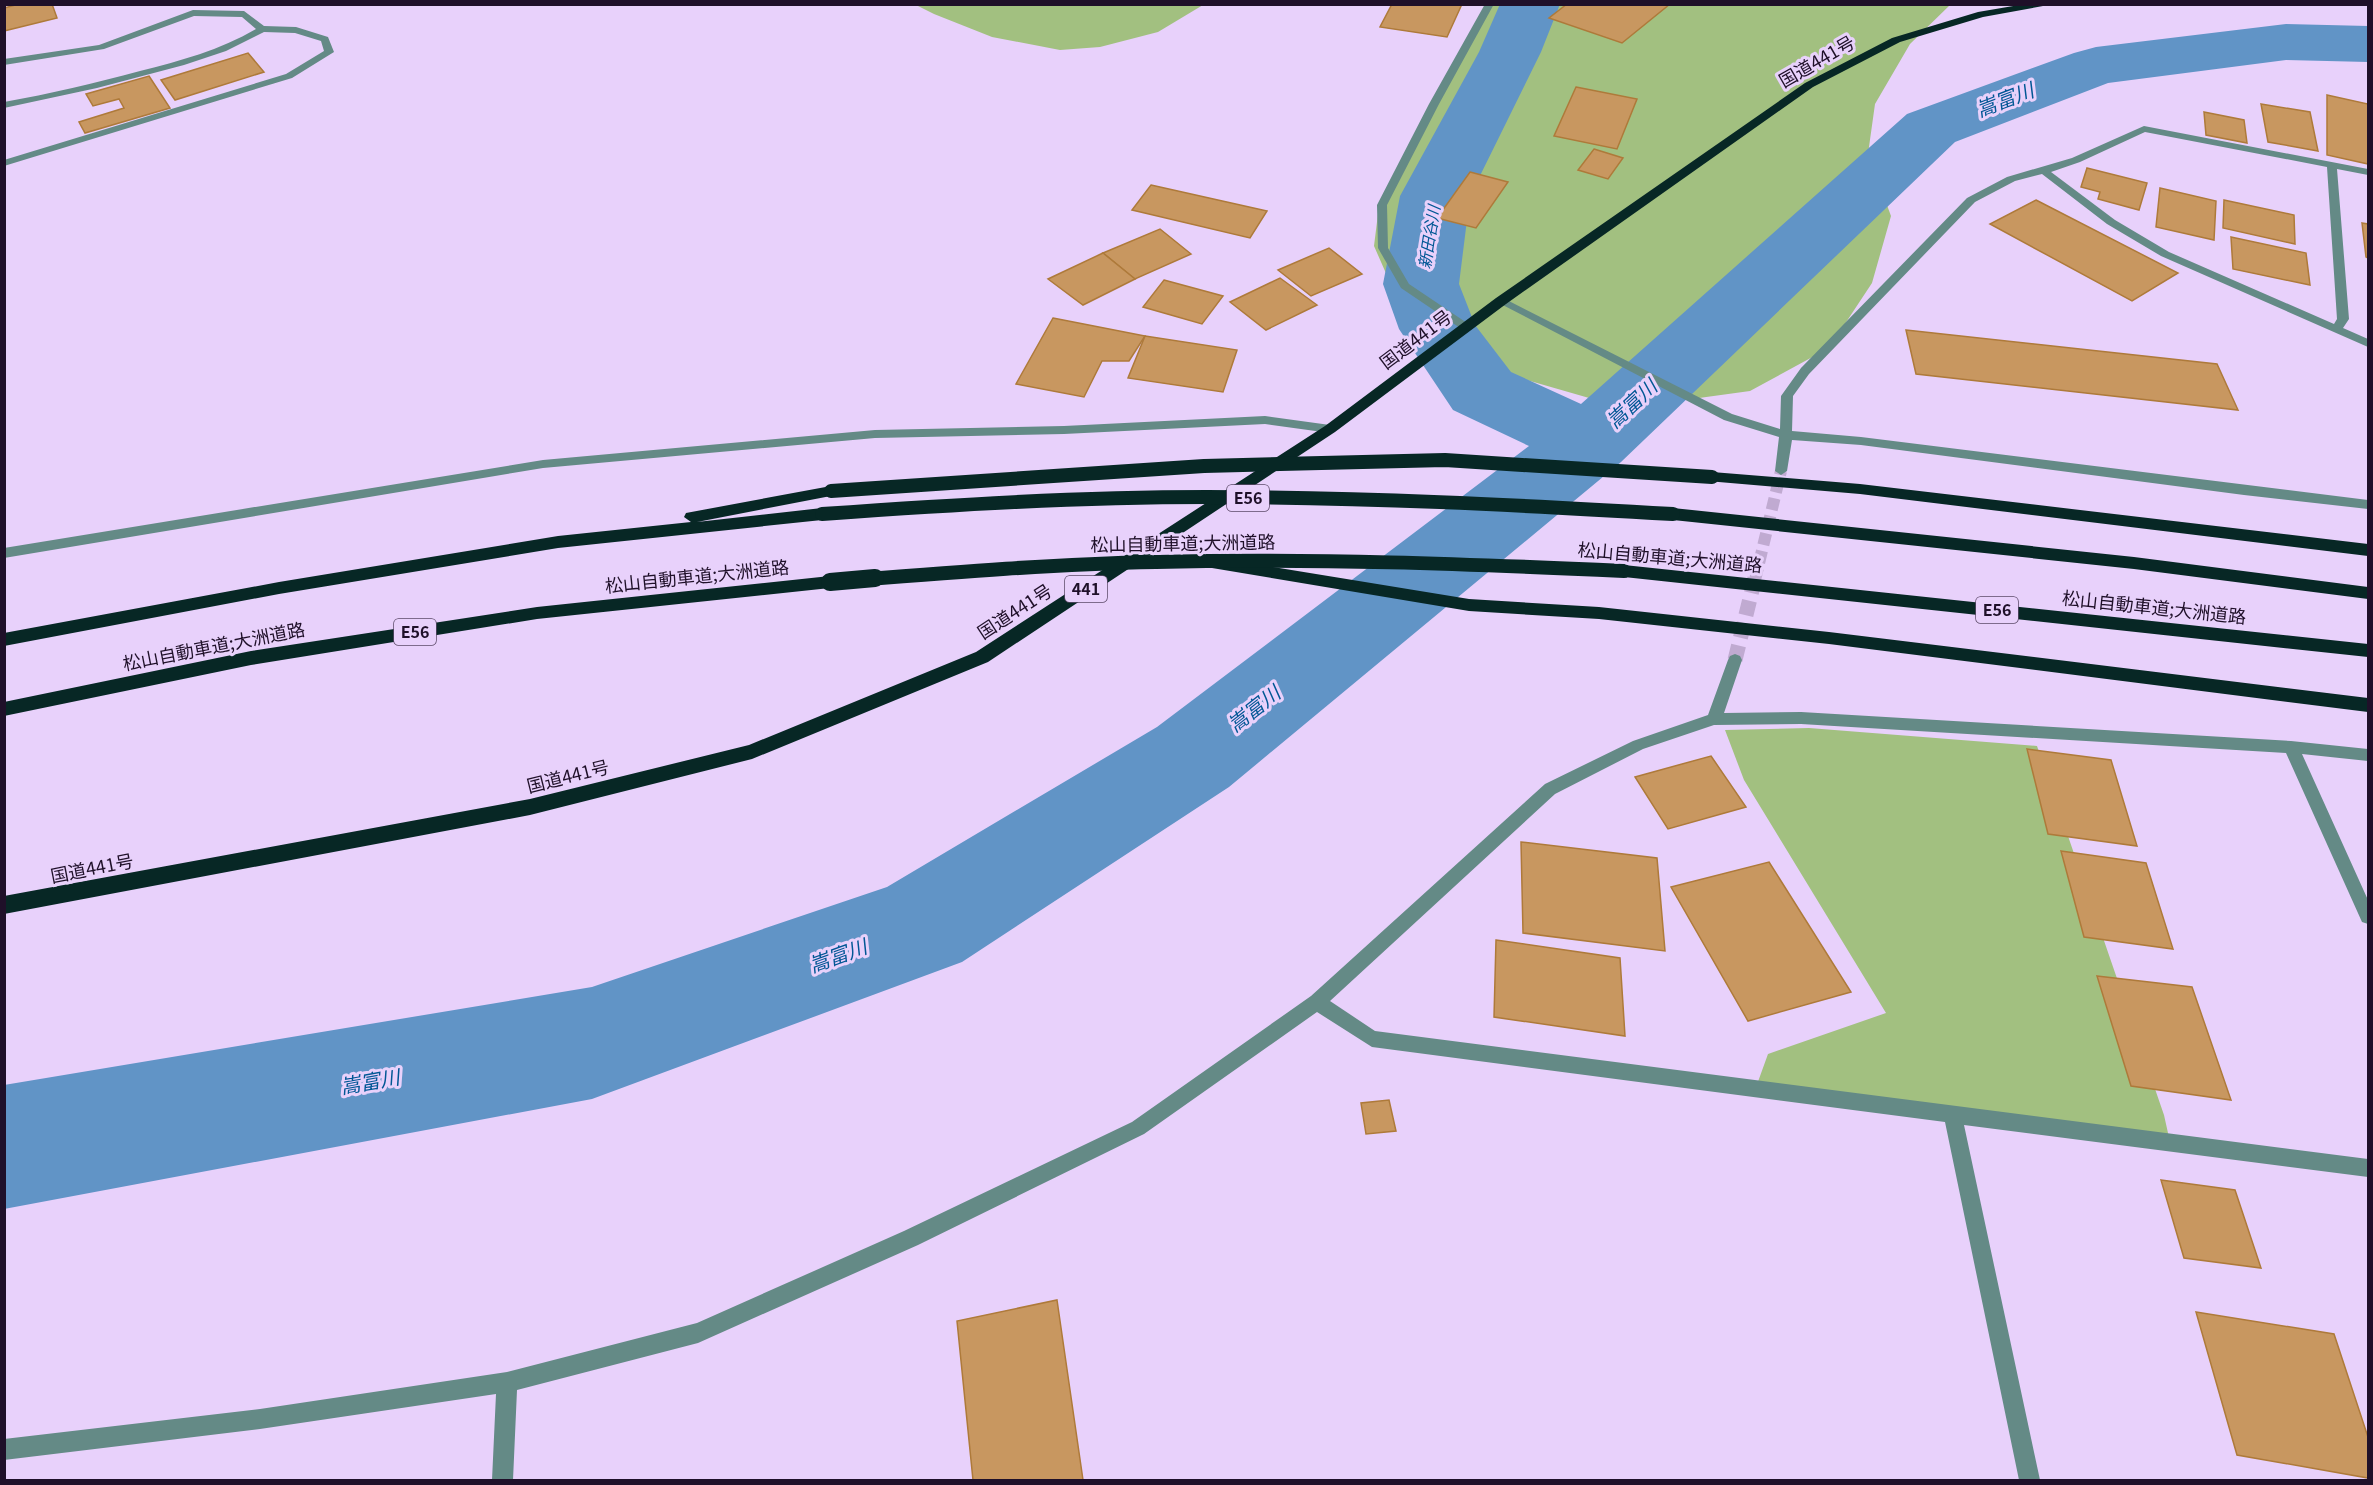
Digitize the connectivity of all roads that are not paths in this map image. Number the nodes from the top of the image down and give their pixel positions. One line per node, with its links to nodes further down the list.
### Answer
1 (1490, 4): 11 (street)
2 (2049, 4): 10 (highway, 国道441号 / 441)
3 (262, 29): 4 (street); 5 (street); 6 (street)
4 (4, 62)
5 (4, 105)
6 (4, 163)
7 (2332, 165): 8 (street); 9 (street); 12 (street)
8 (2044, 171): 12 (street); 15 (street)
9 (2368, 172)
10 (1501, 301): 11 (highway, 国道441号 / 441); 15 (street)
11 (1466, 328): 14 (highway, 国道441号 / 441)
12 (2336, 329): 13 (street)
13 (2368, 343)
14 (1330, 429): 20 (street); 31 (highway, 国道441号 / 441)
15 (1786, 435): 16 (street); 17 (street)
16 (1781, 471)
17 (2368, 504)
18 (558, 542): 19 (highway, bridge); 22 (highway, E56, bridge); 23 (highway, E56)
19 (2368, 550)
20 (4, 553)
21 (1200, 561): 24 (highway, 松山自動車道;大洲道路 / E56, bridge); 26 (highway, bridge); 27 (highway, 松山自動車道;大洲道路 / E56, bridge)
22 (2368, 593)
23 (4, 640)
24 (2368, 651)
25 (1735, 660): 28 (street)
26 (2368, 705)
27 (4, 709)
28 (1714, 719): 29 (street); 33 (street)
29 (2290, 747): 30 (street); 32 (street)
30 (2368, 755)
31 (4, 905)
32 (2368, 917)
33 (1317, 1002): 34 (street); 36 (street)
34 (1953, 1115): 35 (street); 39 (street)
35 (2368, 1168)
36 (507, 1382): 37 (street); 38 (street)
37 (4, 1450)
38 (503, 1480)
39 (2030, 1480)

